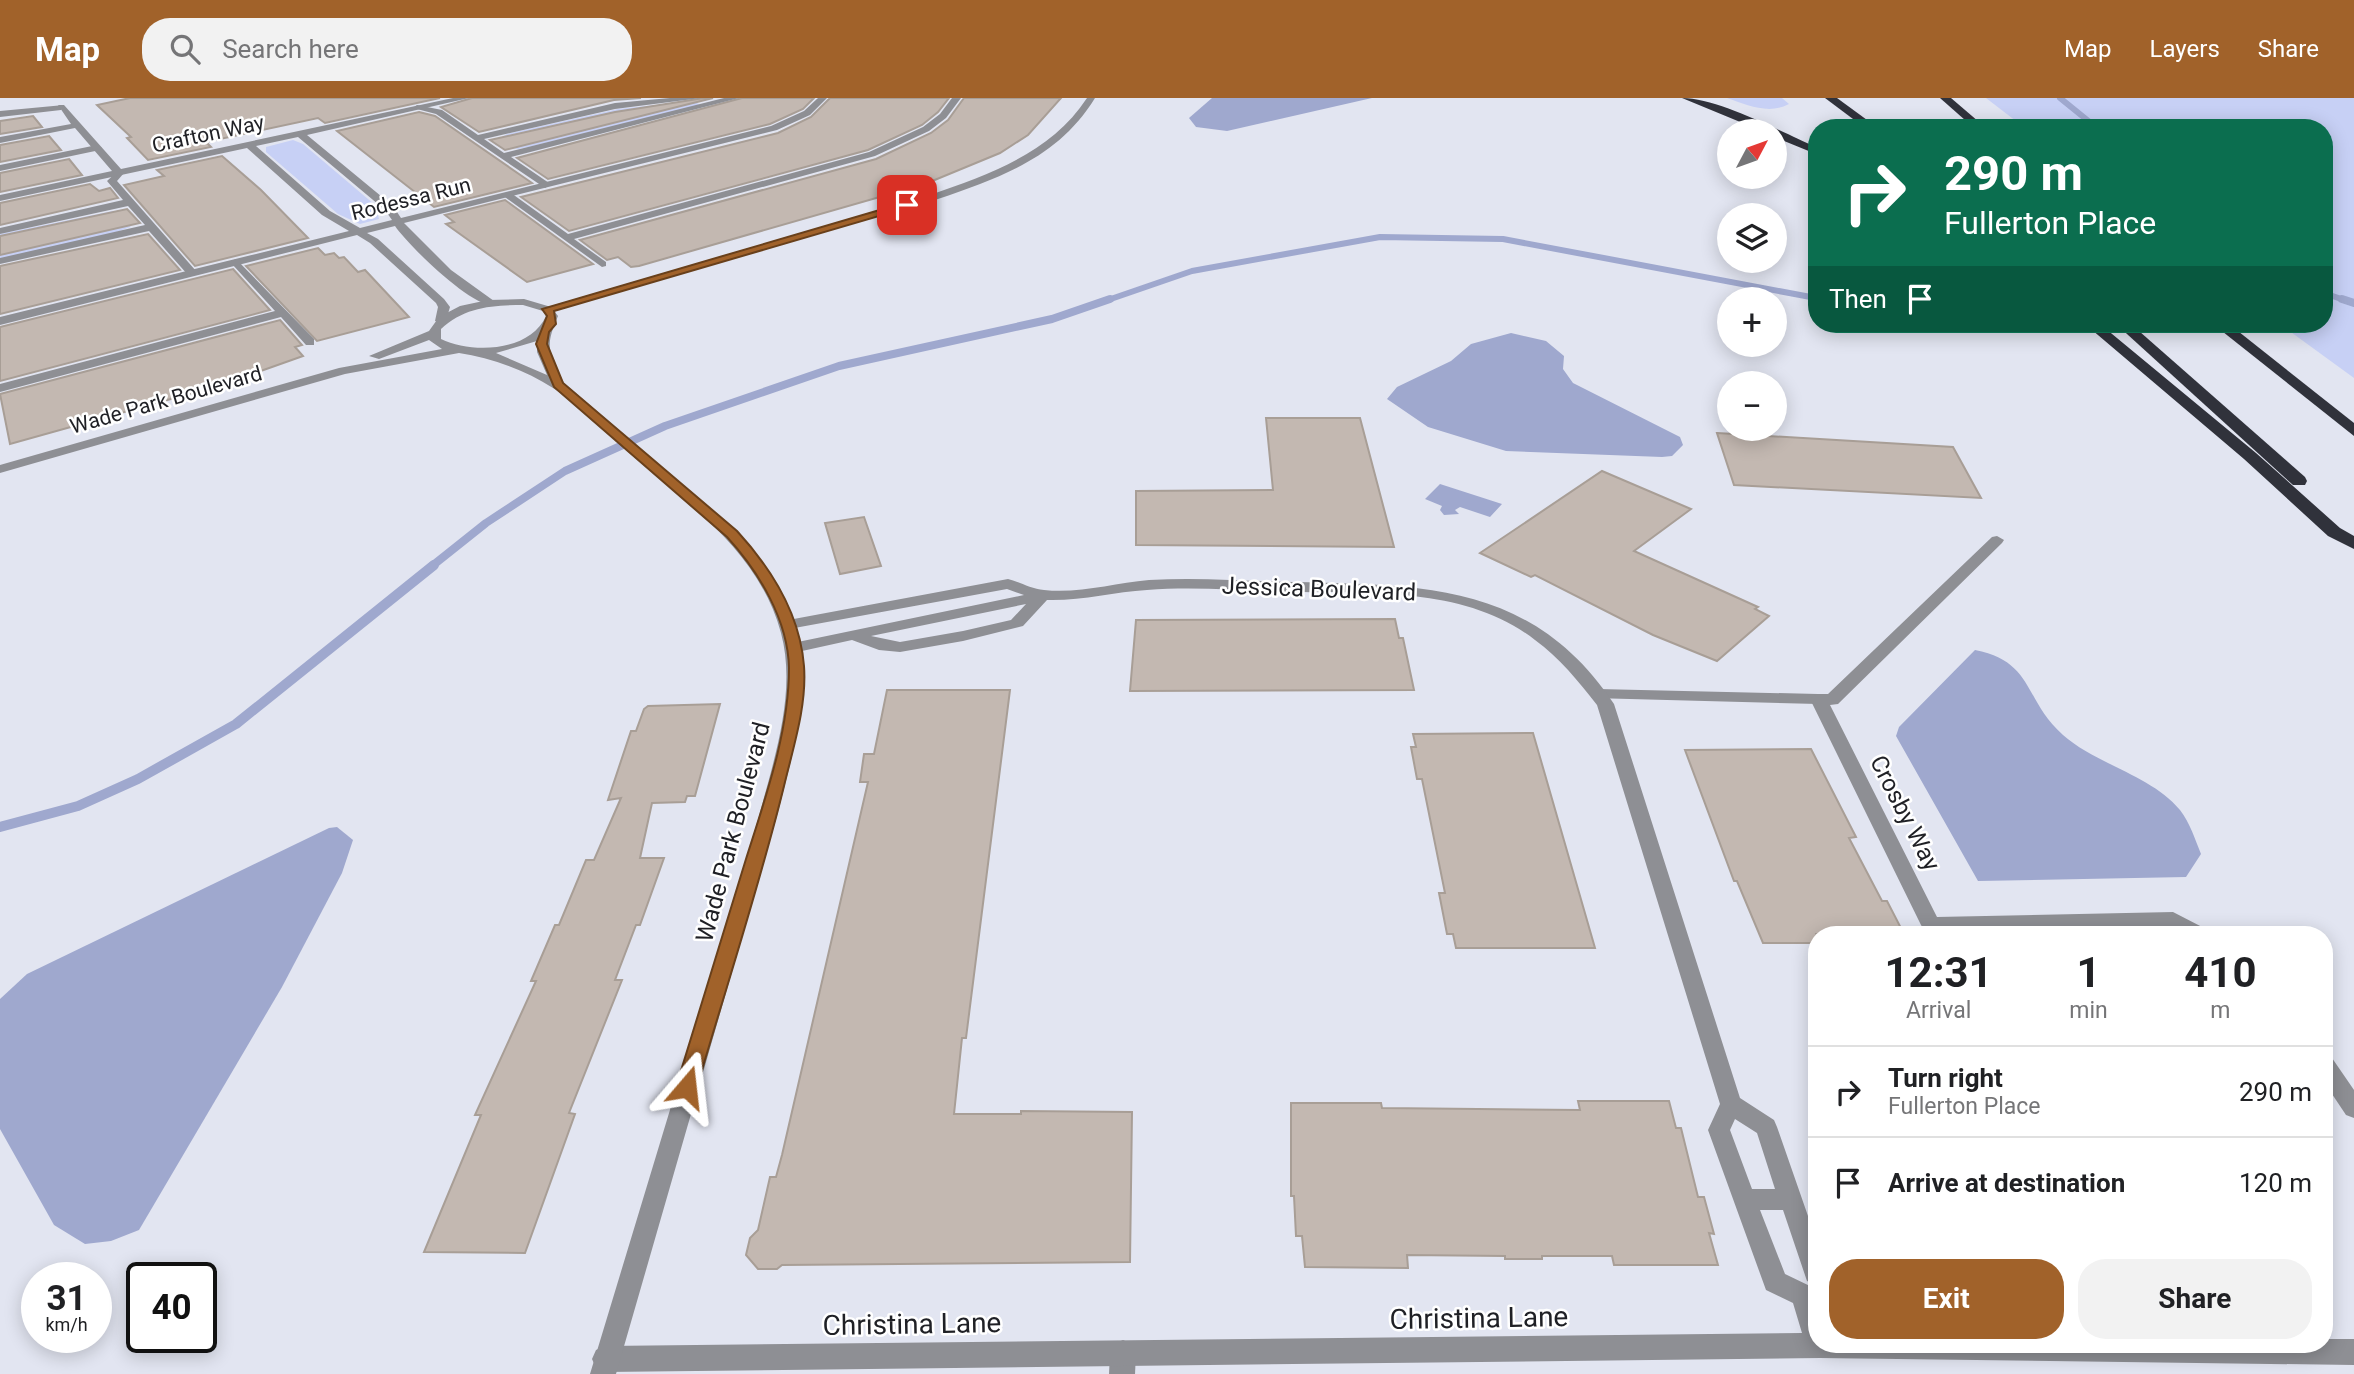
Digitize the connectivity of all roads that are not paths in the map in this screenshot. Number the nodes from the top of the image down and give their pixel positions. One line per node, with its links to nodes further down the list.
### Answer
1 (402, 98): 11 (street)
2 (465, 98): 11 (street, Crafton Way)
3 (698, 98): 10 (street); 18 (street)
4 (823, 98): 27 (street, Rodessa Run)
5 (957, 98): 35 (street)
6 (1091, 98): 41 (street)
7 (1687, 98): 13 (highway)
8 (1830, 98): 14 (highway)
9 (1945, 98): 15 (highway)
10 (731, 100): 24 (street)
11 (417, 108): 17 (street, Crafton Way); 18 (street)
12 (0, 114): 16 (street)
13 (1740, 119)
14 (1860, 119)
15 (1970, 119)
16 (77, 125): 20 (street); 23 (street)
17 (301, 134): 21 (street, Crafton Way); 31 (street)
18 (477, 138): 24 (street)
19 (1787, 138): 22 (highway)
20 (0, 140)
21 (248, 145): 26 (street, Crafton Way); 34 (street)
22 (1808, 147)
23 (97, 148): 25 (street); 26 (street)
24 (503, 156): 27 (street)
25 (0, 168)
26 (119, 173): 29 (street, Crafton Way); 30 (street)
27 (545, 185): 28 (street, Rodessa Run)
28 (507, 195): 31 (street, Rodessa Run); 35 (street)
29 (0, 198)
30 (130, 202): 32 (street); 33 (street)
31 (401, 221): 34 (street, Rodessa Run); 40 (street)
32 (151, 227): 36 (street); 39 (street)
33 (0, 231)
34 (357, 232): 37 (street, Rodessa Run); 44 (street)
35 (566, 238): 38 (street)
36 (0, 261)
37 (236, 262): 39 (street, Rodessa Run); 42 (street)
38 (602, 264)
39 (192, 273): 43 (street, Rodessa Run)
40 (491, 303): 41 (street); 44 (street)
41 (547, 309): 45 (street, Wade Park Boulevard)
42 (283, 313): 50 (street); 55 (street)
43 (0, 321)
44 (441, 321): 49 (street)
45 (544, 332): 52 (street); 54 (street, Wade Park Boulevard)
46 (2103, 333): 60 (highway)
47 (2133, 333): 58 (highway)
48 (2231, 333): 56 (highway)
49 (433, 334): 51 (street); 53 (street, Wade Park Boulevard)
50 (310, 342)
51 (456, 350): 52 (street); 53 (street, Wade Park Boulevard)
52 (472, 352): 54 (street, Wade Park Boulevard)
53 (343, 371): 57 (street, Wade Park Boulevard)
54 (558, 385): 64 (street, Wade Park Boulevard)
55 (0, 388)
56 (2354, 431)
57 (0, 469)
58 (2354, 530)
59 (1997, 540): 69 (street)
60 (2354, 544)
61 (1043, 595): 62 (street, Jessica Boulevard); 63 (street); 66 (street); 68 (street, Jessica Boulevard)
62 (915, 599): 63 (street); 64 (street, Jessica Boulevard)
63 (924, 619): 65 (street); 66 (street)
64 (789, 624): 67 (street, Wade Park Boulevard)
65 (853, 635): 66 (street); 67 (street)
66 (932, 641)
67 (793, 648): 82 (street, Wade Park Boulevard)
68 (1598, 694): 69 (street); 72 (street, Jessica Boulevard)
69 (1818, 699): 70 (street, Crosby Way)
70 (2184, 926)
71 (2333, 1077): 73 (street)
72 (1731, 1104): 74 (street); 75 (street)
73 (2354, 1108)
74 (1744, 1199): 75 (street); 77 (street)
75 (1793, 1200): 76 (street)
76 (1808, 1264)
77 (1808, 1281)
78 (1808, 1341): 81 (street, Christina Lane)
79 (2333, 1352): 80 (street, Christina Lane)
80 (2354, 1352)
81 (1122, 1363): 82 (street, Christina Lane)
82 (604, 1366)

